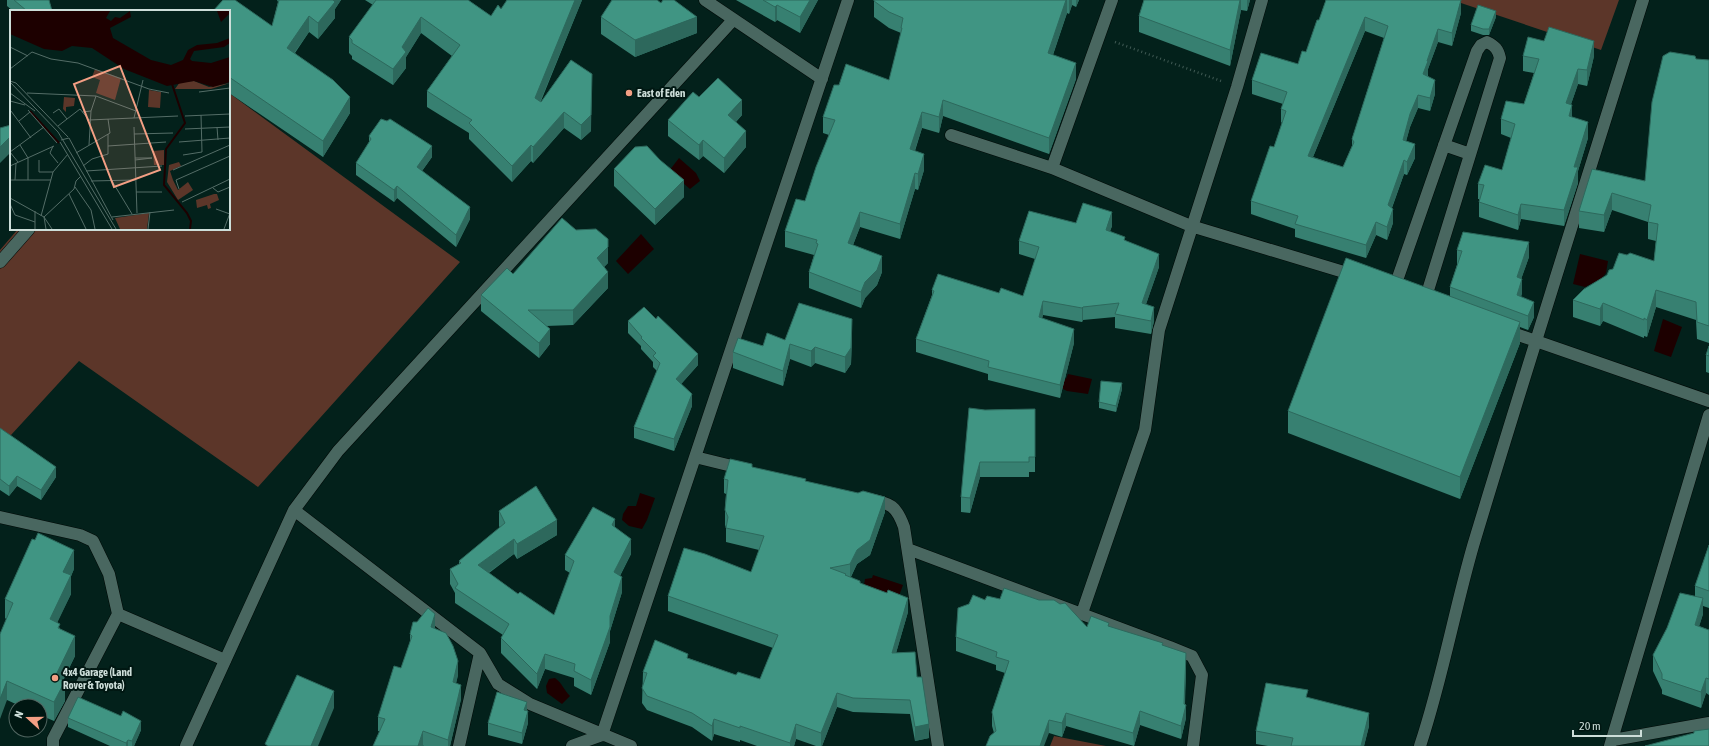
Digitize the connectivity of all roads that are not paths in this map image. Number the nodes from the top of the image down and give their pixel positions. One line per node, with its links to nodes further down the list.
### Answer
1 (705, 0): 6 (street)
2 (848, 0): 7 (street)
3 (1112, 0): 11 (street)
4 (1262, 0): 12 (street)
5 (1644, 0): 19 (street)
6 (733, 20): 7 (street); 25 (street)
7 (822, 79): 22 (street)
8 (951, 136): 11 (street)
9 (1444, 145): 10 (street); 10 (street); 17 (street)
10 (1470, 154): 17 (street)
11 (1052, 168): 12 (street)
12 (1191, 226): 15 (street); 28 (street)
13 (28, 230): 14 (street)
14 (0, 262)
15 (1366, 278)
16 (1380, 284): 17 (street)
17 (1394, 289)
18 (1491, 325): 19 (street)
19 (1535, 341): 20 (street); 42 (street)
20 (1709, 401)
21 (1709, 415): 34 (street)
22 (695, 457): 23 (street); 33 (street)
23 (757, 472)
24 (857, 496): 27 (street)
25 (294, 510): 30 (street); 31 (street)
26 (0, 517): 29 (street)
27 (908, 549): 28 (street); 40 (street)
28 (1082, 613): 41 (street)
29 (118, 614): 31 (street); 35 (street)
30 (480, 653): 33 (street); 37 (street)
31 (225, 660): 36 (street)
32 (1709, 723): 34 (street)
33 (602, 735): 38 (street); 39 (street)
34 (1611, 743)
35 (53, 746)
36 (186, 746)
37 (460, 746)
38 (572, 746)
39 (631, 746)
40 (938, 746)
41 (1193, 746)
42 (1420, 746)

